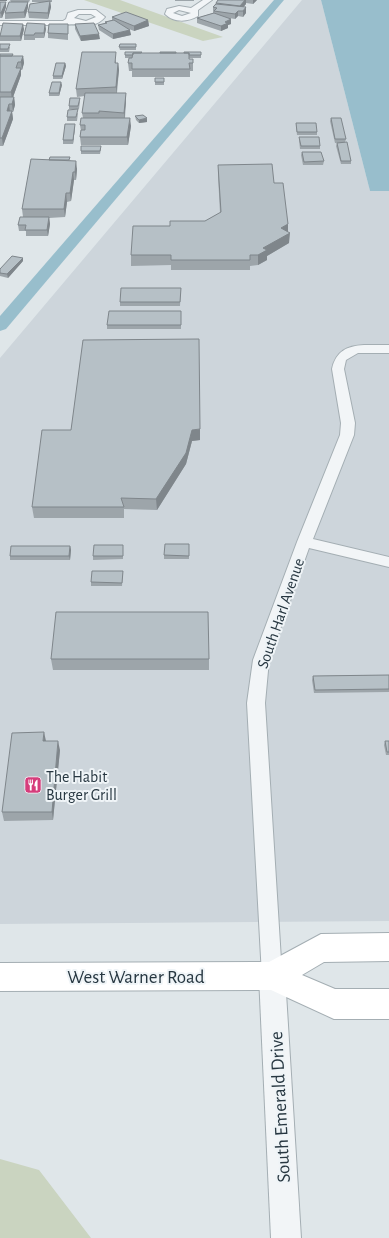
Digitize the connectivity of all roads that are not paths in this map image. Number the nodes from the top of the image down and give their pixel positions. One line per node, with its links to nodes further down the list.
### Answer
1 (208, 0): 2 (street)
2 (193, 10)
3 (71, 20): 4 (street)
4 (0, 23)
5 (389, 349): 6 (street, South Harl Avenue)
6 (304, 542): 7 (street); 9 (street, South Harl Avenue)
7 (389, 562)
8 (389, 947): 9 (main road, West Warner Road)
9 (272, 976): 10 (main road, West Warner Road); 11 (main road, West Warner Road); 12 (street, South Emerald Drive)
10 (0, 977)
11 (389, 1004)
12 (286, 1238)

